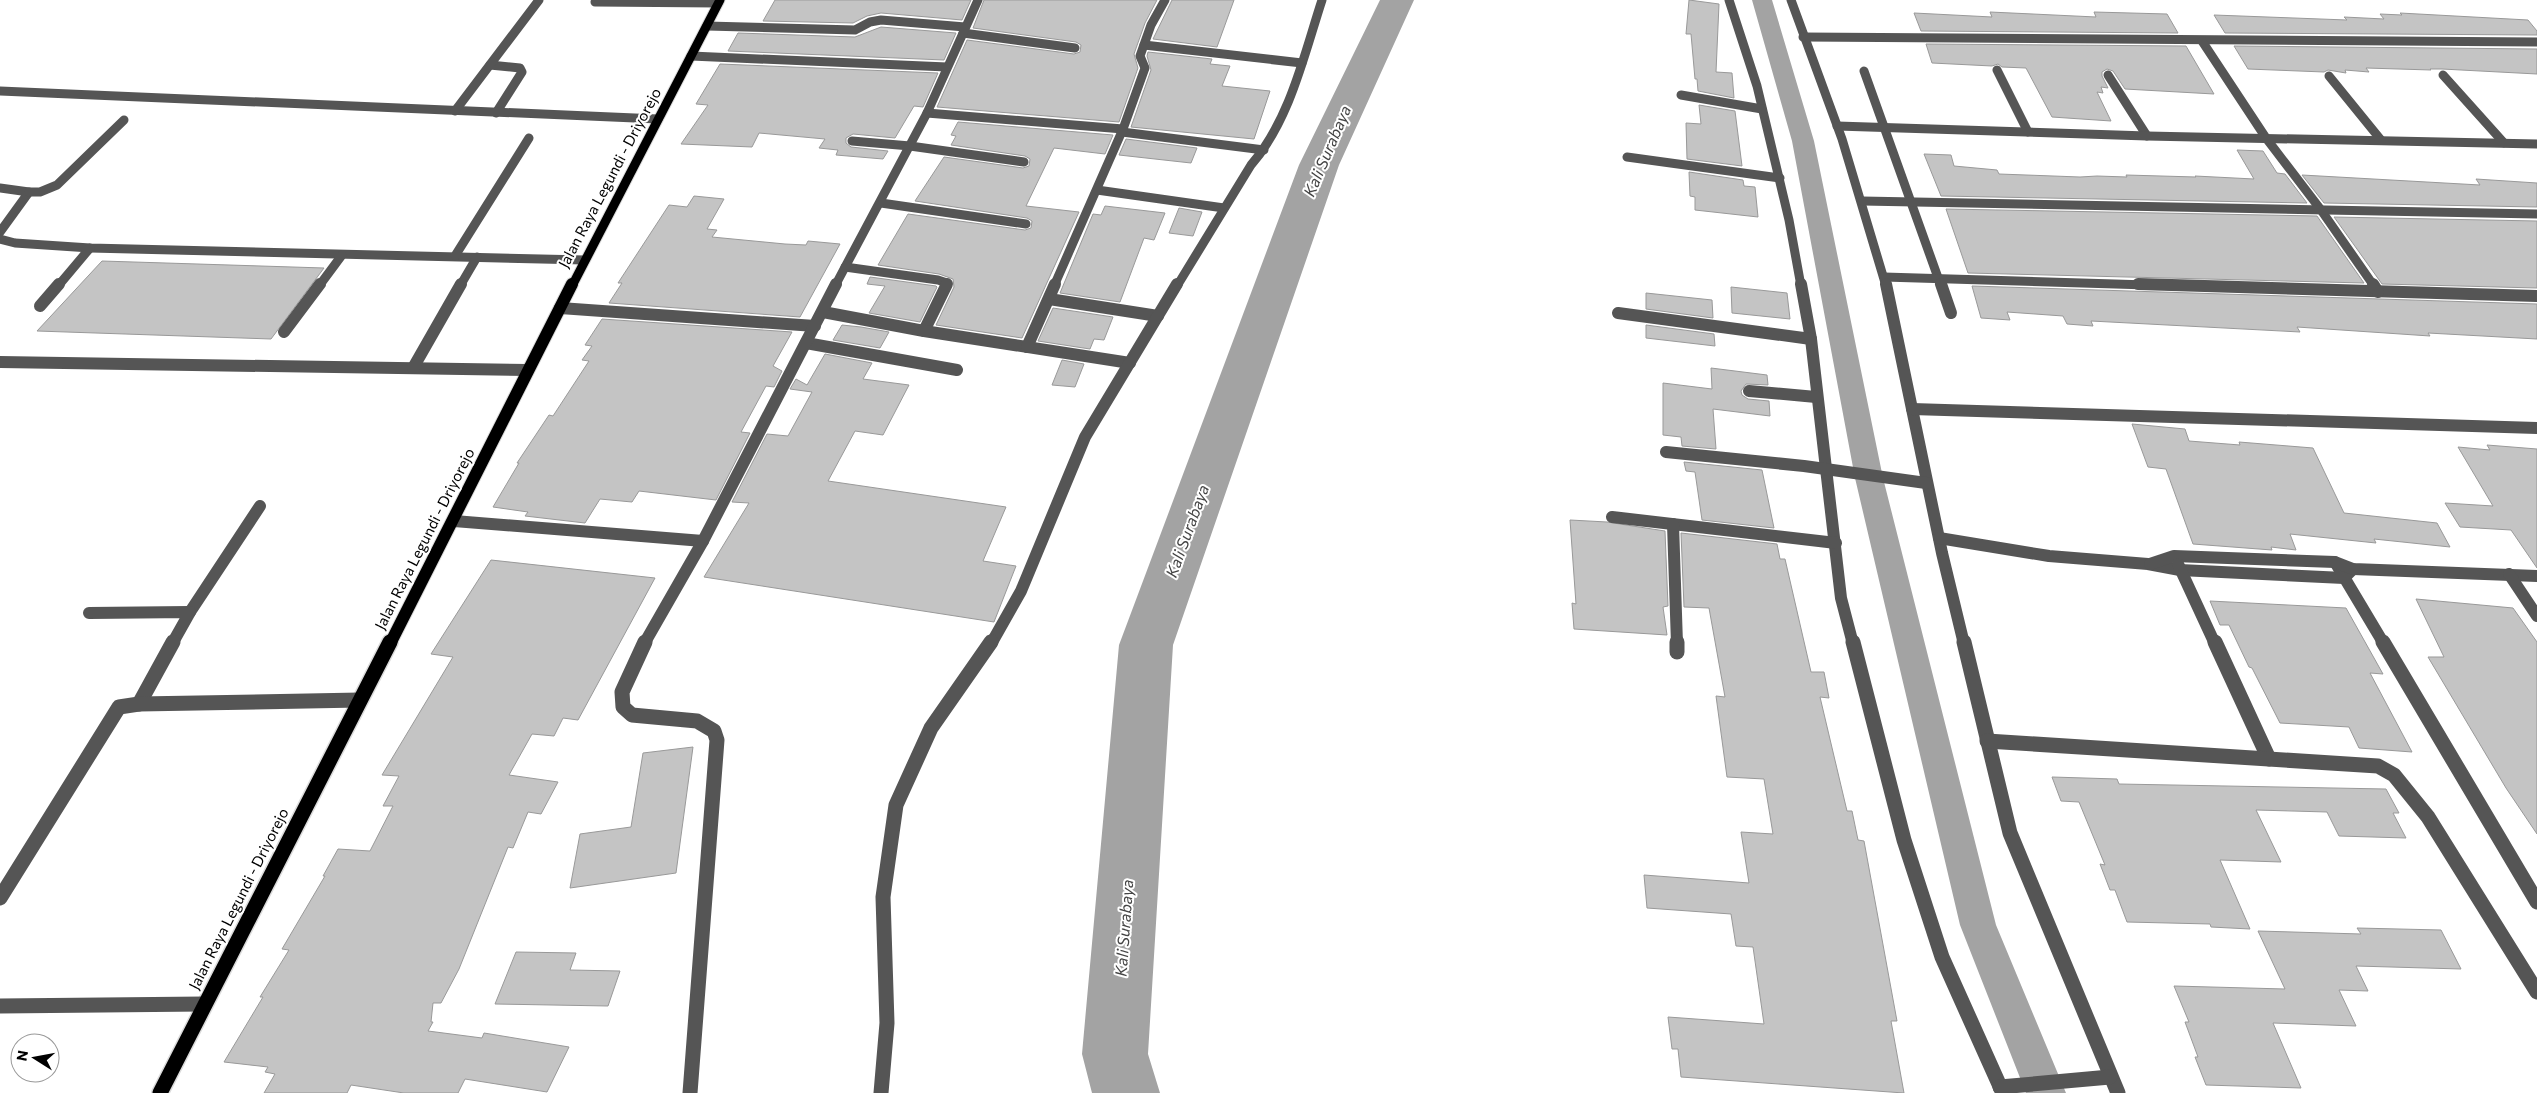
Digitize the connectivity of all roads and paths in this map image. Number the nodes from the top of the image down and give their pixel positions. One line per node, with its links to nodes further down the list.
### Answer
1 (539, 0): 18 (street)
2 (978, 0): 10 (street)
3 (1165, 0): 14 (street)
4 (1322, 0): 17 (street)
5 (1729, 0): 27 (street)
6 (1791, 0): 11 (street)
7 (595, 2): 8 (street)
8 (719, 2): 9 (main road, Jalan Raya Legundi - Driyorejo)
9 (707, 26): 10 (street); 16 (main road, Jalan Raya Legundi - Driyorejo)
10 (964, 30): 15 (street); 19 (street)
11 (1803, 37): 12 (street); 33 (street)
12 (2202, 41): 13 (street); 39 (street)
13 (2537, 42)
14 (1144, 45): 17 (street); 35 (street)
15 (1075, 48)
16 (691, 56): 19 (street); 31 (main road, Jalan Raya Legundi - Driyorejo)
17 (1302, 63): 45 (street)
18 (490, 65): 28 (street); 29 (street)
19 (947, 67): 30 (street)
20 (1997, 70): 36 (street)
21 (1864, 71): 34 (street)
22 (2108, 75): 37 (street)
23 (2443, 75): 42 (street)
24 (2329, 76): 41 (street)
25 (0, 91): 28 (street)
26 (1681, 96): 27 (street)
27 (1762, 109): 48 (street)
28 (455, 111): 29 (street)
29 (496, 112): 31 (street)
30 (927, 113): 35 (street); 44 (street)
31 (658, 118): 65 (main road, Jalan Raya Legundi - Driyorejo)
32 (124, 120): 51 (street)
33 (1837, 126): 34 (street); 52 (street)
34 (1883, 127): 36 (street); 54 (street)
35 (1122, 131): 45 (street); 50 (street)
36 (2028, 132): 37 (street)
37 (2147, 136): 39 (street)
38 (529, 138): 63 (street)
39 (2266, 138): 41 (street); 56 (street)
40 (852, 140): 44 (street)
41 (2382, 140): 42 (street)
42 (2504, 143): 43 (street)
43 (2537, 144)
44 (910, 146): 47 (street); 53 (street)
45 (1264, 150): 55 (street)
46 (1627, 157): 48 (street)
47 (1024, 162)
48 (1780, 178): 81 (street)
49 (0, 188): 51 (street)
50 (1097, 190): 55 (street); 71 (street)
51 (29, 192): 59 (street)
52 (1862, 201): 54 (street); 67 (street)
53 (881, 202): 58 (street); 66 (street)
54 (1910, 202): 56 (street); 68 (street)
55 (1224, 208): 77 (street)
56 (2321, 210): 57 (street); 69 (street)
57 (2537, 214)
58 (1026, 224)
59 (0, 232)
60 (0, 239): 61 (street)
61 (90, 248): 62 (street); 72 (street)
62 (342, 255): 63 (street); 80 (street)
63 (455, 256): 64 (street)
64 (477, 257): 65 (street); 86 (street)
65 (585, 260): 73 (main road, Jalan Raya Legundi - Driyorejo)
66 (845, 267): 74 (street); 79 (street)
67 (1884, 277): 68 (street); 91 (street)
68 (1939, 279): 69 (street); 76 (street)
69 (2378, 292): 70 (street)
70 (2537, 296)
71 (1049, 299): 77 (street); 83 (street)
72 (40, 306)
73 (560, 308): 78 (street); 87 (main road, Jalan Raya Legundi - Driyorejo)
74 (823, 312): 78 (street); 79 (street)
75 (1618, 313): 81 (street)
76 (1951, 313)
77 (1158, 316): 85 (street)
78 (815, 326): 82 (street)
79 (924, 331): 83 (street)
80 (284, 332)
81 (1811, 339): 90 (street)
82 (806, 343): 88 (street); 101 (street)
83 (1027, 347): 85 (street)
84 (0, 362): 86 (street)
85 (1130, 363): 126 (street)
86 (413, 368): 87 (street)
87 (528, 370): 98 (main road, Jalan Raya Legundi - Driyorejo)
88 (957, 370)
89 (1749, 391): 90 (street)
90 (1816, 397): 94 (street)
91 (1912, 409): 92 (street); 95 (street)
92 (2537, 428)
93 (1666, 452): 94 (street)
94 (1829, 470): 95 (street); 102 (street)
95 (1926, 480): 100 (street)
96 (260, 506): 109 (street)
97 (1612, 517): 99 (street)
98 (454, 521): 101 (street); 113 (main road, Jalan Raya Legundi - Driyorejo)
99 (1673, 524): 102 (street); 112 (street)
100 (1939, 538): 104 (street); 115 (street)
101 (703, 541): 125 (street)
102 (1836, 543): 123 (street)
103 (2174, 556): 104 (street); 105 (street); 106 (street)
104 (2148, 564): 105 (street)
105 (2180, 570): 106 (street); 116 (street)
106 (2348, 573): 107 (street); 118 (street)
107 (2509, 574): 108 (street); 111 (street)
108 (2537, 576)
109 (190, 612): 110 (street); 114 (street)
110 (89, 613)
111 (2537, 616)
112 (1677, 652)
113 (360, 700): 114 (street); 120 (main road, Jalan Raya Legundi - Driyorejo)
114 (139, 704): 117 (street)
115 (1987, 741): 116 (street); 122 (street)
116 (2269, 758): 119 (street)
117 (0, 898)
118 (2537, 902)
119 (2537, 992)
120 (204, 1004): 121 (street); 124 (main road, Jalan Raya Legundi - Driyorejo)
121 (0, 1006)
122 (2110, 1077): 123 (street); 127 (street)
123 (2006, 1089)
124 (160, 1093)
125 (690, 1093)
126 (881, 1093)
127 (2118, 1093)

